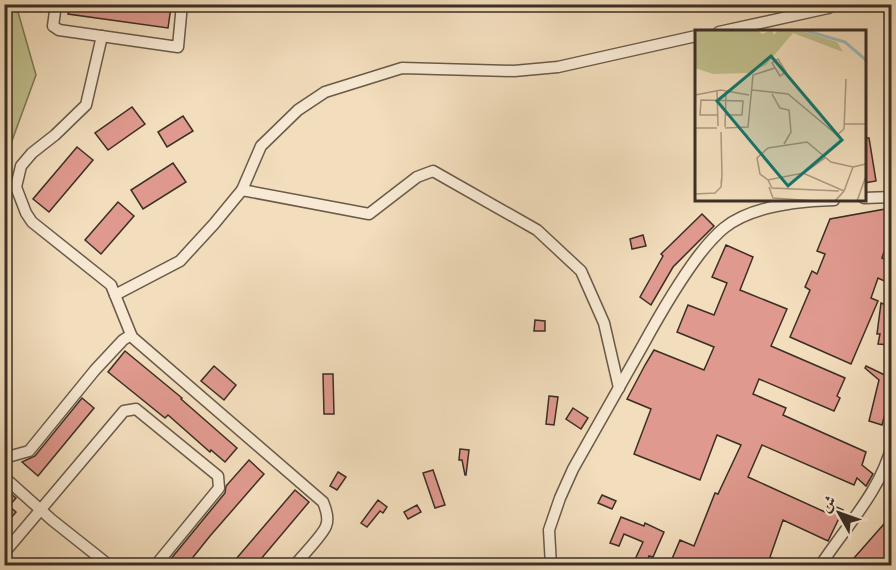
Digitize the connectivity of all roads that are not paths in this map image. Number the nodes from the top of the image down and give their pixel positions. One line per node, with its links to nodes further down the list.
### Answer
1 (56, 4): 5 (lane)
2 (182, 4): 5 (lane)
3 (835, 4): 4 (lane)
4 (728, 30)
5 (102, 36): 11 (lane)
6 (695, 36): 7 (lane)
7 (242, 190): 11 (lane); 13 (lane)
8 (891, 196): 9 (lane)
9 (866, 198)
10 (810, 201): 13 (lane)
11 (115, 296): 12 (lane)
12 (131, 335): 15 (lane); 21 (lane)
13 (619, 388): 22 (lane)
14 (891, 445): 23 (lane)
15 (4, 458)
16 (4, 477): 17 (lane)
17 (41, 510): 18 (lane); 19 (lane); 20 (lane)
18 (4, 553)
19 (110, 566)
20 (155, 566)
21 (294, 566)
22 (551, 566)
23 (820, 566)

